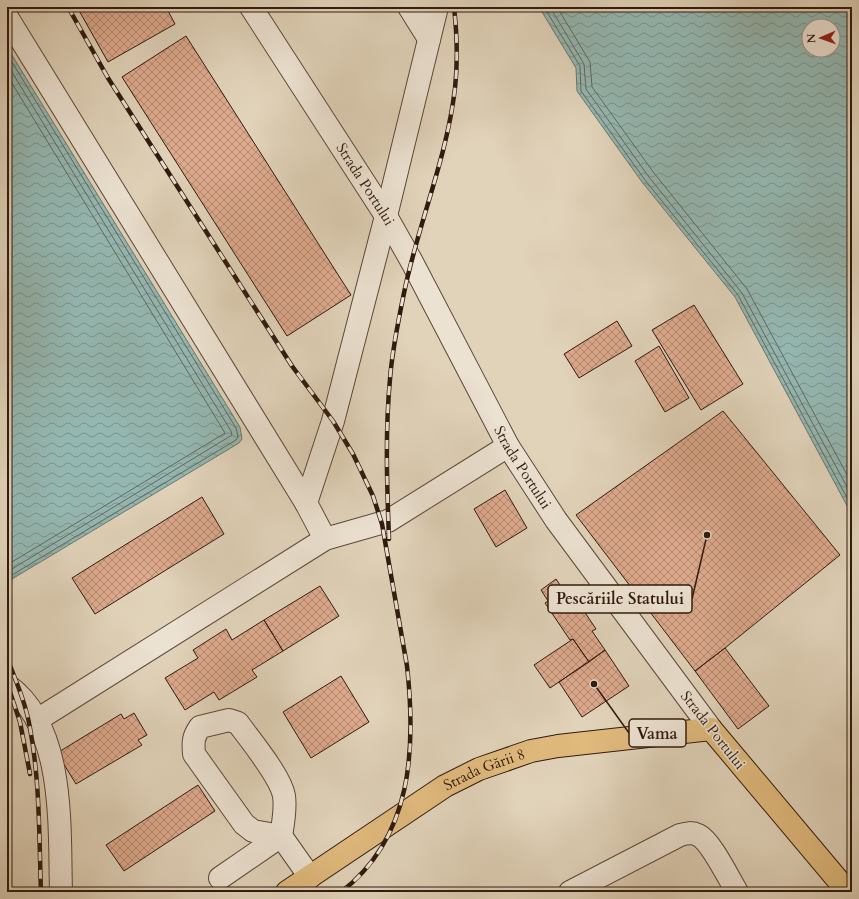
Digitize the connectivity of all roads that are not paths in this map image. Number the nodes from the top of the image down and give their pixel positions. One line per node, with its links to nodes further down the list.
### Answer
1 (251, 7): 6 (street, Strada Portului)
2 (409, 7): 5 (street)
3 (437, 7): 5 (street)
4 (7, 17): 8 (street)
5 (429, 39): 6 (street)
6 (386, 216): 7 (street, Strada Portului); 8 (street)
7 (508, 446): 9 (street); 12 (street, Strada Portului)
8 (306, 503): 9 (street)
9 (325, 539): 11 (street)
10 (7, 686): 11 (street)
11 (37, 720): 17 (street)
12 (711, 729): 14 (main road, Strada Gării 8); 16 (main road, Strada Portului)
13 (281, 836): 13 (street); 14 (street); 15 (street)
14 (310, 877): 18 (main road, Strada Gării 8)
15 (220, 878)
16 (845, 891)
17 (61, 892)
18 (287, 892)
19 (570, 892): 20 (street)
20 (737, 892)

